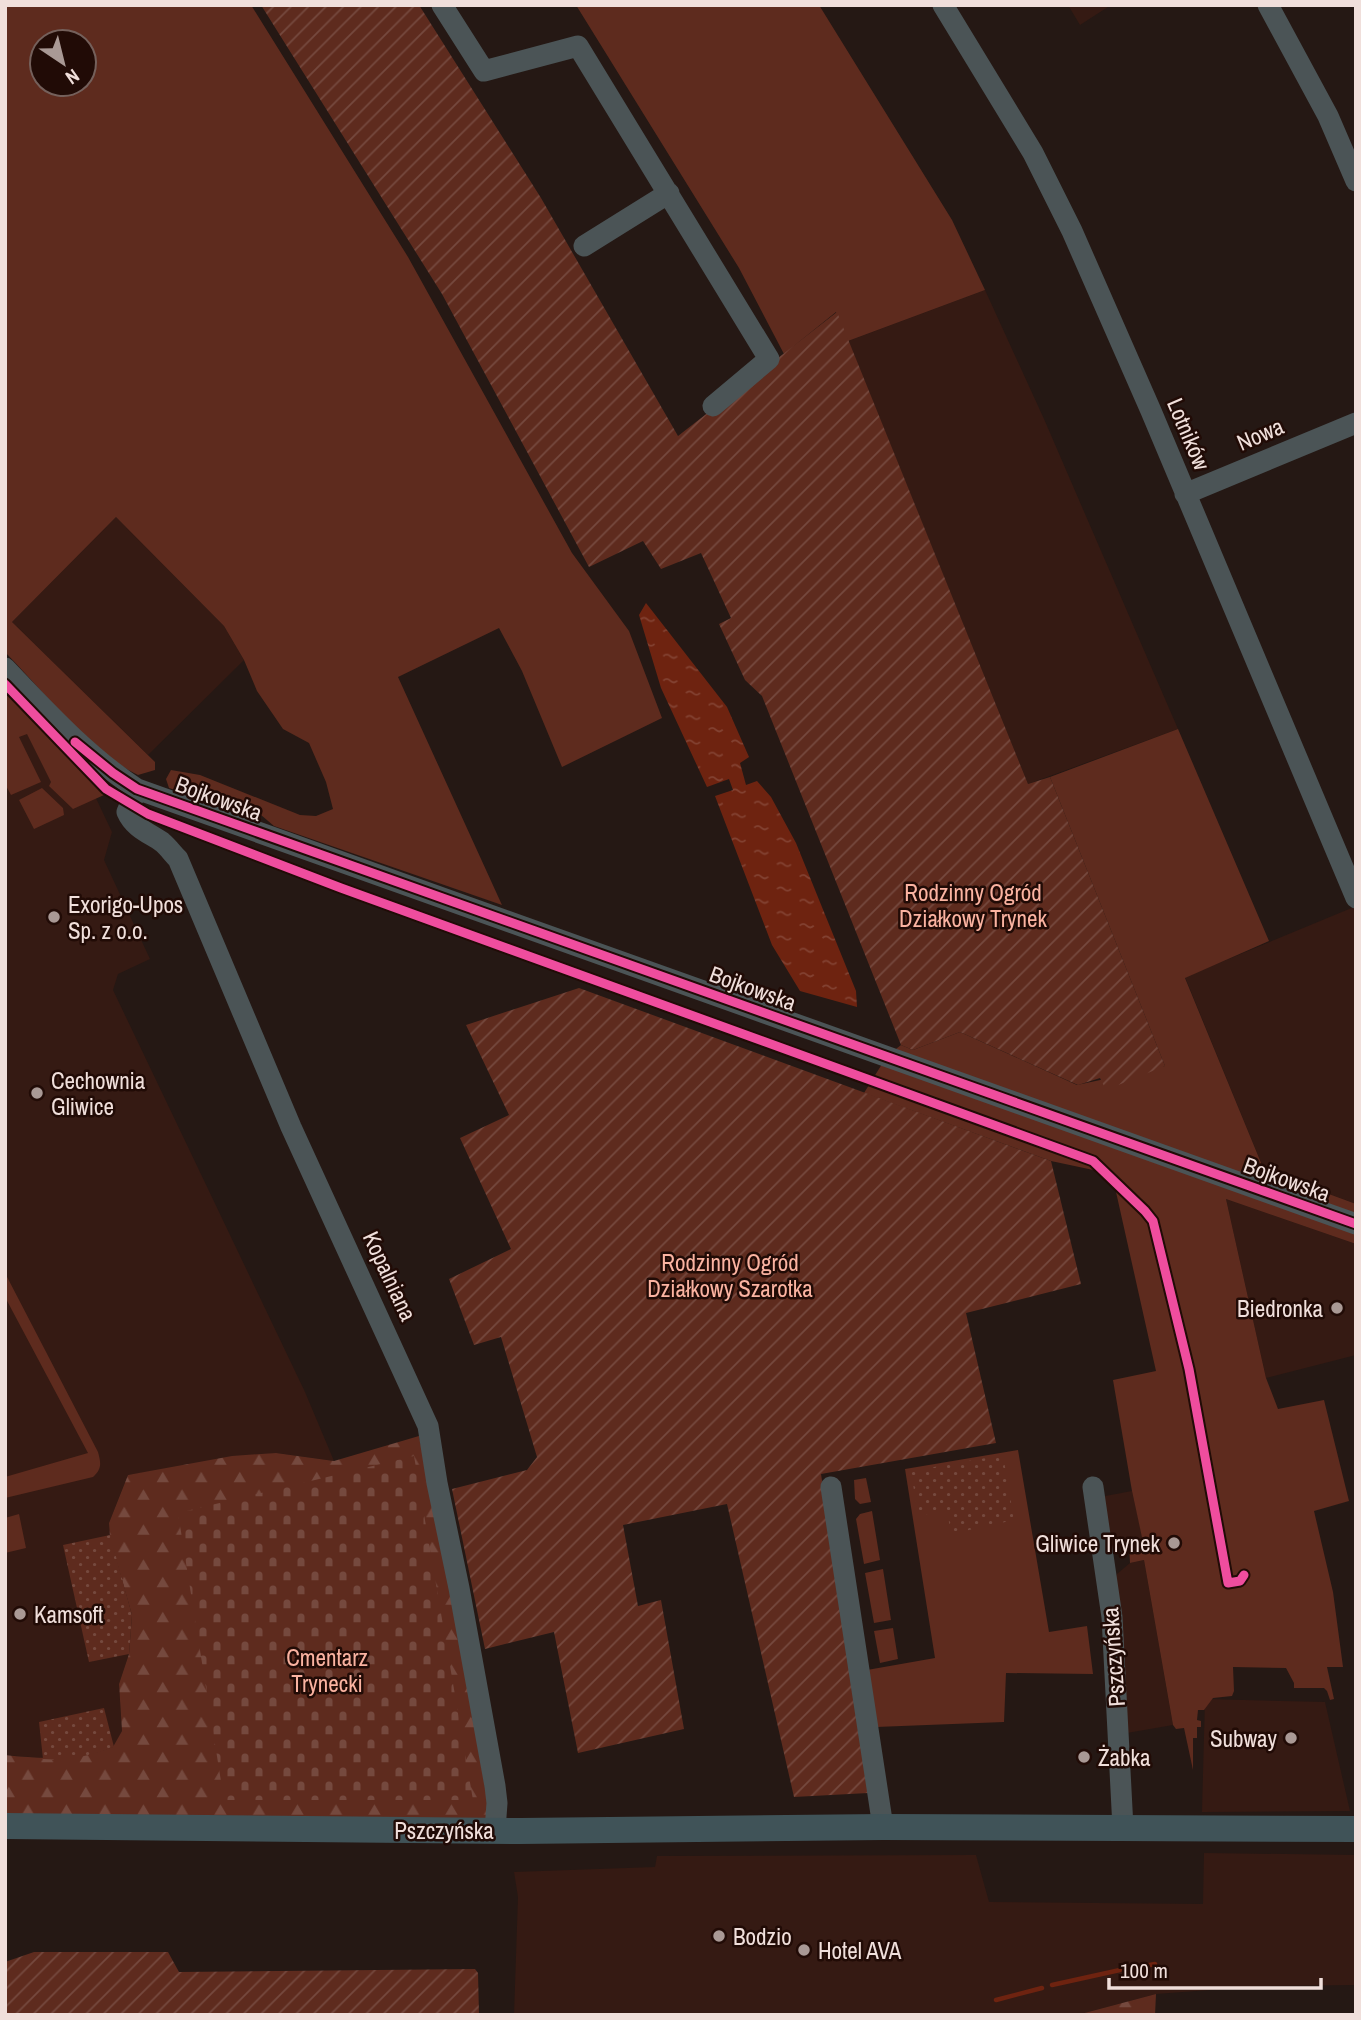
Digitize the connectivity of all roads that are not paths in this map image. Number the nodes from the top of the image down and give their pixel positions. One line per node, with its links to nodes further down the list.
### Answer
1 (442, 5): 5 (street)
2 (943, 5): 9 (street, Lotników)
3 (1268, 5): 4 (street)
4 (1356, 181)
5 (669, 193): 6 (street); 7 (street)
6 (584, 246)
7 (713, 406)
8 (1356, 423): 9 (street, Nowa)
9 (1185, 494): 12 (street, Lotników)
10 (5, 668): 11 (street, Bojkowska)
11 (137, 789): 14 (street, Bojkowska); 21 (street, Kopalniana)
12 (1348, 856): 13 (street, Lotników)
13 (1356, 898)
14 (1356, 1224)
15 (831, 1487): 18 (street)
16 (1093, 1487): 19 (street, Pszczyńska)
17 (5, 1826): 21 (main road, Pszczyńska)
18 (883, 1827): 19 (main road, Pszczyńska); 21 (main road, Pszczyńska)
19 (1123, 1828): 20 (main road, Pszczyńska)
20 (1356, 1829)
21 (495, 1830)

